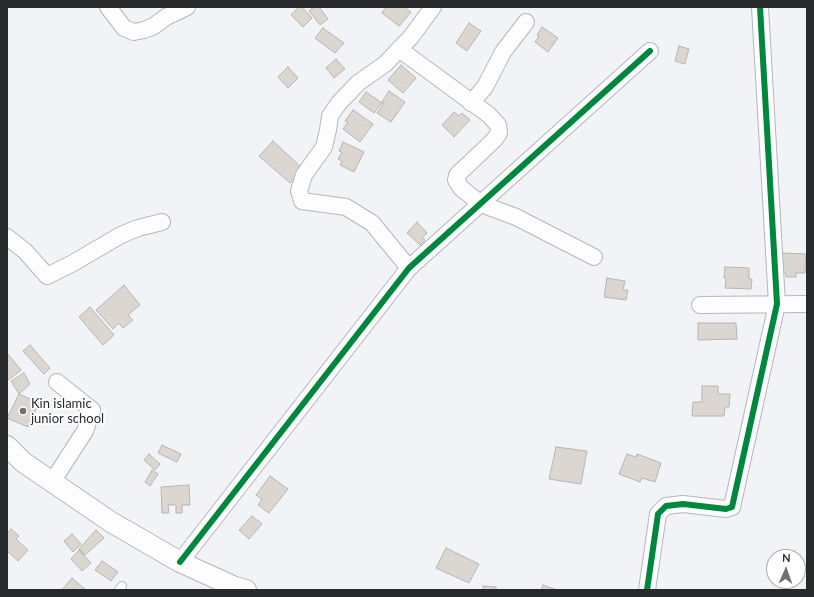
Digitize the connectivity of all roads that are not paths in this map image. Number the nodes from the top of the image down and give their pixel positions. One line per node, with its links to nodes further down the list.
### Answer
1 (108, 7): 2 (street)
2 (187, 7)
3 (433, 7): 6 (street)
4 (760, 7): 14 (street)
5 (526, 22): 8 (street)
6 (399, 49): 8 (street); 13 (street)
7 (650, 51): 9 (street)
8 (472, 103): 9 (street)
9 (481, 204): 12 (street); 13 (street)
10 (162, 222): 11 (street)
11 (7, 237)
12 (594, 257)
13 (409, 268): 20 (street)
14 (776, 304): 15 (street); 16 (street); 22 (street)
15 (807, 304)
16 (700, 305)
17 (57, 382): 19 (street)
18 (7, 446): 19 (street)
19 (52, 482): 20 (street)
20 (180, 562): 21 (street)
21 (246, 590)
22 (647, 590)

